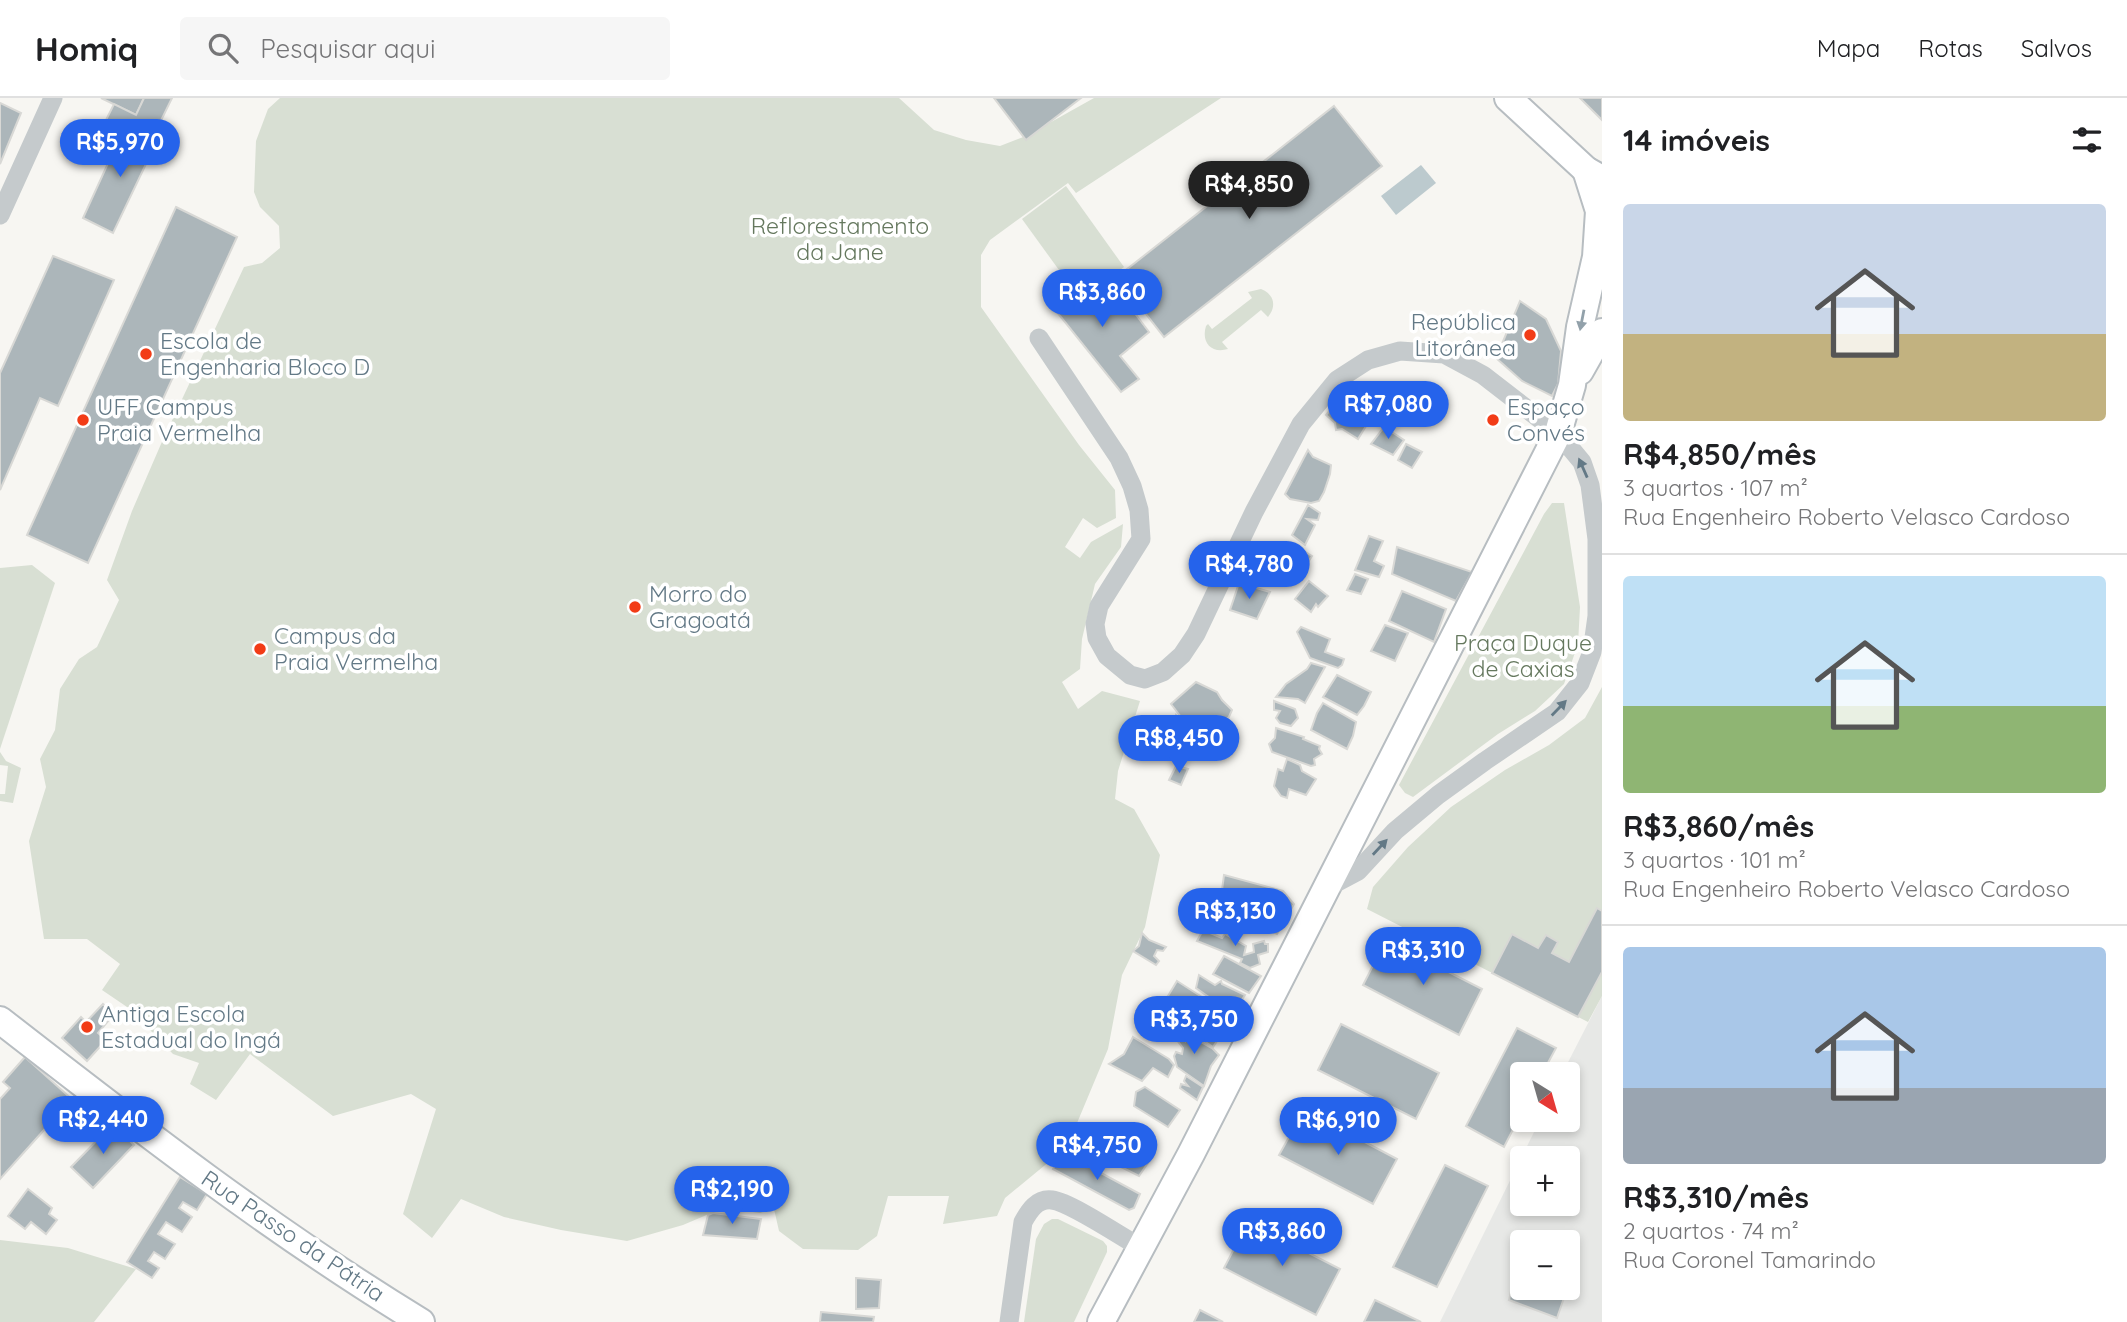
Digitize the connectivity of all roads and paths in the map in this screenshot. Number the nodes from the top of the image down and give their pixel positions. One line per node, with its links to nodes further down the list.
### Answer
1 (53, 98): 4 (street)
2 (1508, 98): 3 (main road)
3 (1594, 174): 5 (main road)
4 (0, 215)
5 (1600, 222): 6 (main road)
6 (1599, 260): 9 (main road, one-way to 9)
7 (1602, 331): 9 (main road)
8 (1039, 338): 10 (street)
9 (1572, 385): 10 (main road)
10 (1558, 433): 11 (main road); 11 (street, one-way to 10)
11 (1326, 888): 13 (main road)
12 (0, 1020): 14 (main road, Rua Passo da Pátria)
13 (1141, 1248): 15 (street); 16 (main road)
14 (421, 1322)
15 (1009, 1322)
16 (1101, 1322)

